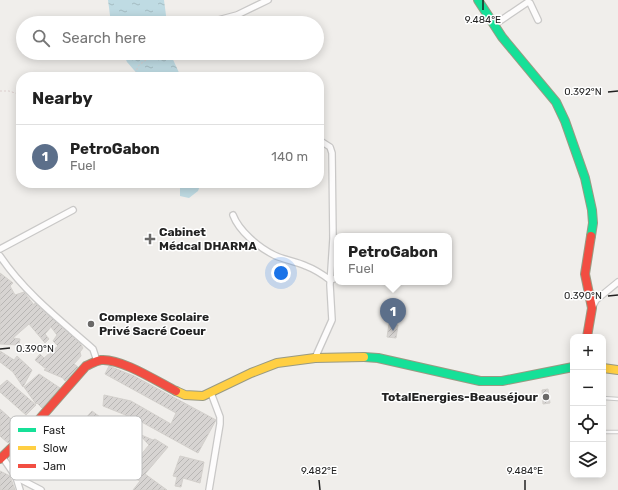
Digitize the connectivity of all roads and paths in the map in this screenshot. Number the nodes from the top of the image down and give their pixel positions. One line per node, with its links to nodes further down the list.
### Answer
1 (268, 0): 3 (street)
2 (478, 0): 5 (main road)
3 (233, 16)
4 (538, 20): 5 (street)
5 (494, 25): 18 (main road)
6 (146, 60): 7 (path)
7 (136, 72)
8 (0, 91): 9 (path)
9 (16, 93)
10 (324, 143): 16 (street)
11 (73, 210): 13 (street)
12 (233, 215): 16 (street)
13 (0, 249)
14 (0, 256): 21 (street)
15 (334, 279): 16 (street)
16 (330, 280): 20 (street)
17 (618, 282): 18 (street)
18 (592, 308): 19 (main road)
19 (588, 334)
20 (315, 358): 22 (main road); 25 (main road)
21 (98, 361): 25 (main road); 28 (main road)
22 (570, 367)
23 (606, 368): 24 (main road)
24 (618, 370)
25 (211, 393): 38 (street)
26 (606, 398): 27 (lane)
27 (618, 399)
28 (42, 416)
29 (606, 432): 30 (lane)
30 (618, 432)
31 (10, 449): 32 (main road)
32 (1, 458): 33 (street)
33 (10, 469)
34 (17, 480): 36 (street)
35 (22, 480): 37 (street)
36 (20, 490)
37 (41, 490)
38 (209, 490)

